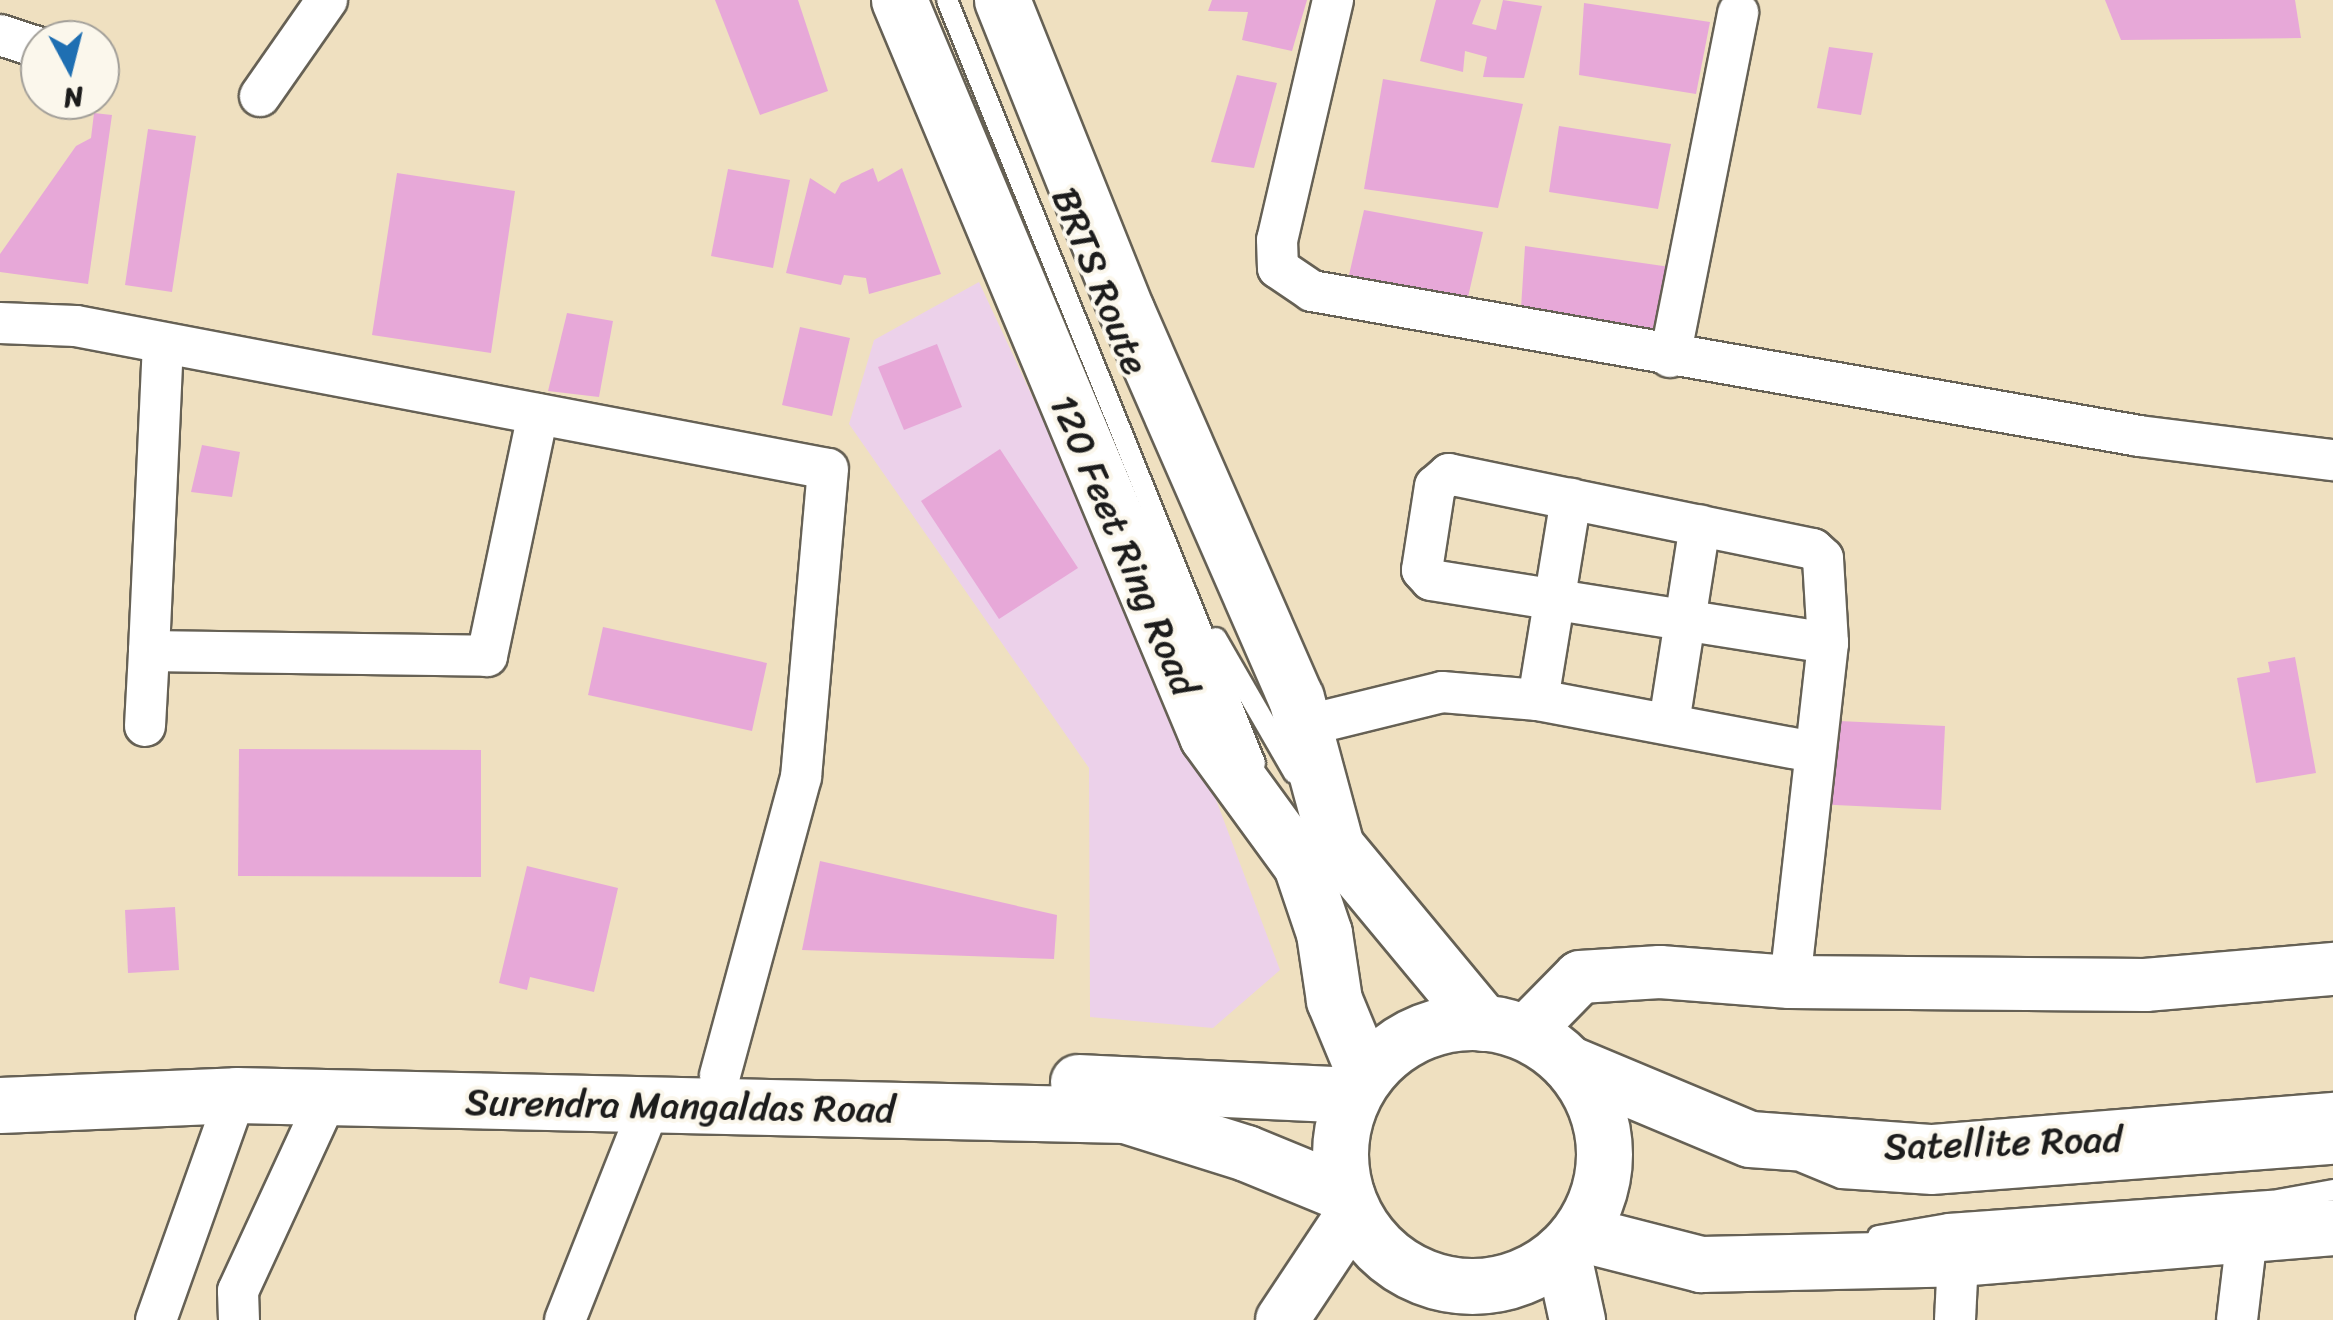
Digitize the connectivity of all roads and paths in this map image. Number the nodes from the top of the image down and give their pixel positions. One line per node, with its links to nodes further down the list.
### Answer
1 (327, 0): 7 (street)
2 (899, 0): 25 (main road, 120 Feet Ring Road)
3 (947, 0): 15 (lane, BRTS Route)
4 (1002, 0): 23 (main road, 120 Feet Ring Road)
5 (1333, 0): 10 (street)
6 (1738, 13): 10 (street)
7 (260, 96)
8 (0, 323): 9 (street)
9 (163, 343): 11 (street); 19 (street)
10 (1670, 357): 12 (street)
11 (538, 414): 19 (street); 30 (street)
12 (2333, 460)
13 (1572, 498): 14 (street); 16 (street); 16 (street)
14 (1700, 525): 17 (street); 18 (street)
15 (1188, 589): 25 (lane, BRTS Route); 25 (lane, BRTS Route)
16 (1554, 600): 17 (street); 20 (street)
17 (1685, 620): 18 (street); 21 (street)
18 (1828, 644): 24 (street)
19 (149, 650): 22 (street)
20 (1538, 700): 21 (street); 23 (street)
21 (1669, 723): 24 (street)
22 (145, 726)
23 (1304, 726): 25 (main road, 120 Feet Ring Road)
24 (1813, 752): 27 (street)
25 (1319, 855): 28 (main road, 120 Feet Ring Road); 31 (main road, 120 Feet Ring Road)
26 (2333, 969): 27 (street)
27 (1790, 982): 28 (street)
28 (1526, 1040): 31 (main road); 37 (main road, Satellite Road); 43 (main road)
29 (0, 1072): 30 (main road, Surendra Mangaldas Road)
30 (720, 1074): 31 (main road, Surendra Mangaldas Road)
31 (1359, 1085): 40 (main road)
32 (236, 1095): 33 (main road, Surendra Mangaldas Road); 34 (main road, Surendra Mangaldas Road); 47 (street)
33 (327, 1098): 35 (main road, Surendra Mangaldas Road); 48 (street)
34 (0, 1105)
35 (650, 1105): 40 (main road, Surendra Mangaldas Road); 49 (street)
36 (2333, 1120): 37 (main road, Satellite Road)
37 (1750, 1139): 38 (lane)
38 (2333, 1154)
39 (2333, 1190): 45 (lane)
40 (1349, 1203): 46 (main road); 50 (street)
41 (2333, 1227): 42 (main road)
42 (2247, 1236): 44 (main road); 54 (street)
43 (1570, 1242): 45 (main road); 46 (main road); 52 (main road)
44 (1958, 1258): 45 (main road); 53 (street)
45 (1701, 1264)
46 (1419, 1275): 51 (main road)
47 (156, 1320)
48 (239, 1320)
49 (565, 1320)
50 (1282, 1320)
51 (1450, 1320)
52 (1576, 1320)
53 (1955, 1320)
54 (2237, 1320)

